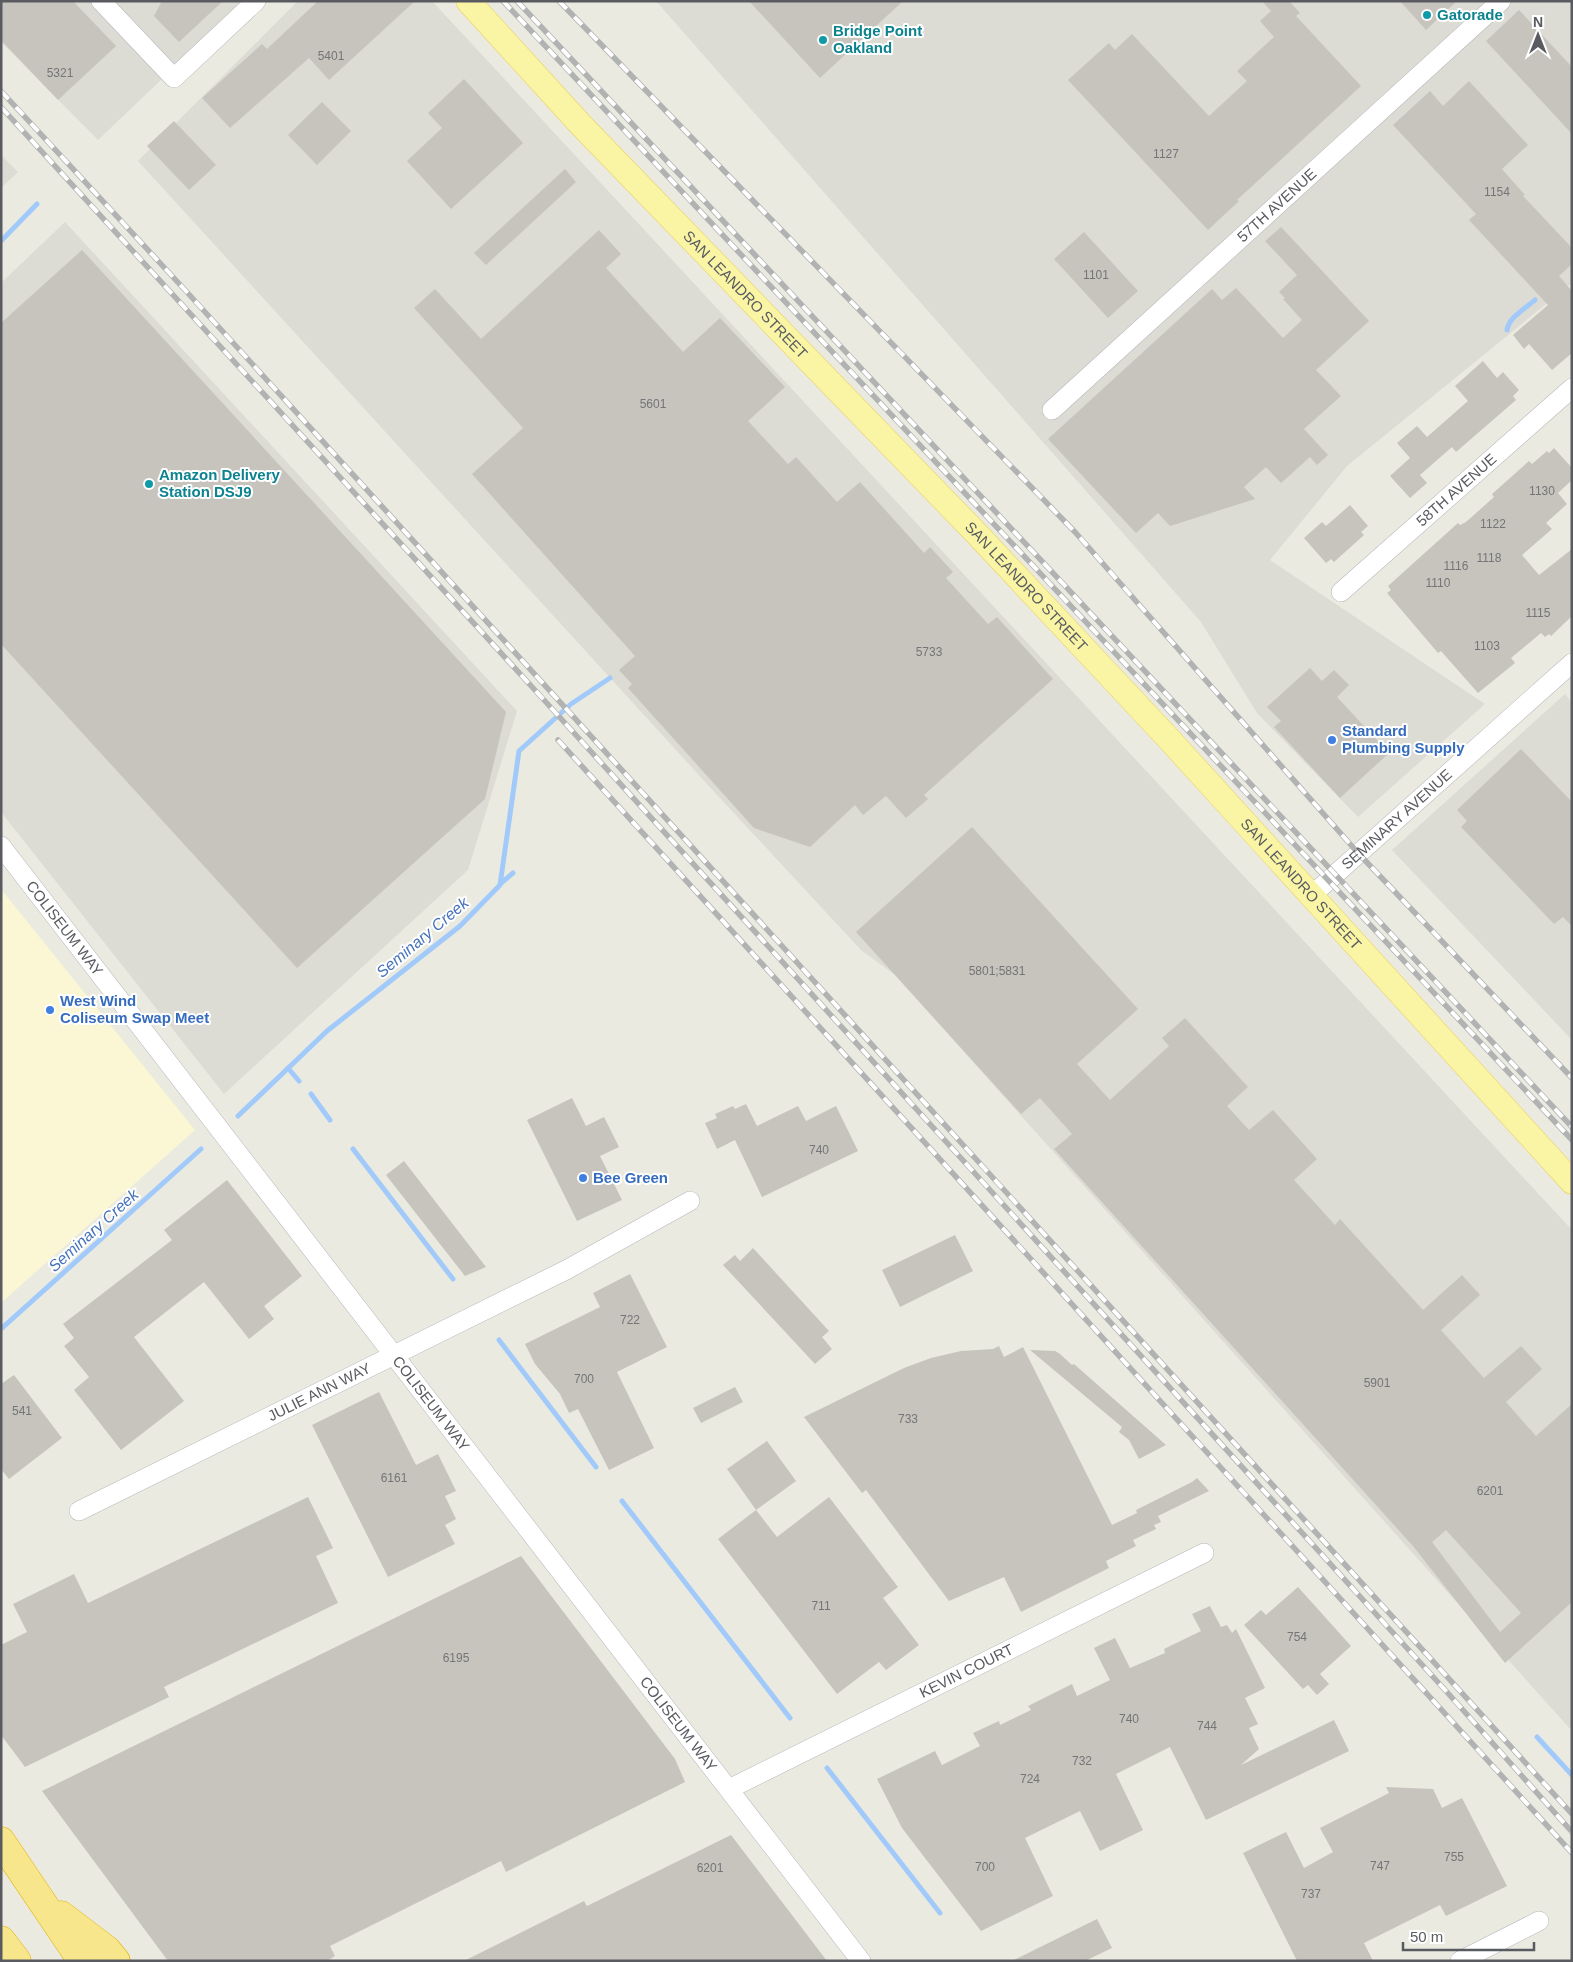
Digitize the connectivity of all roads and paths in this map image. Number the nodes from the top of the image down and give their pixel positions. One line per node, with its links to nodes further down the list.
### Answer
1 (101, 1): 2 (street)
2 (256, 1)
3 (468, 1): 10 (main road, SAN LEANDRO STREET)
4 (1501, 1): 6 (street, 57TH AVENUE)
5 (1572, 388): 7 (street, 58TH AVENUE)
6 (1052, 410)
7 (1341, 592)
8 (1572, 663): 10 (street, SEMINARY AVENUE)
9 (1, 846): 13 (street, COLISEUM WAY)
10 (1311, 896): 11 (main road, SAN LEANDRO STREET)
11 (1572, 1182)
12 (690, 1202): 13 (street, JULIE ANN WAY)
13 (393, 1356): 14 (street, JULIE ANN WAY); 16 (street, COLISEUM WAY)
14 (79, 1511)
15 (1204, 1553): 16 (street, KEVIN COURT)
16 (729, 1789): 24 (street, COLISEUM WAY)
17 (1, 1841): 18 (highway)
18 (46, 1904): 22 (highway); 23 (highway)
19 (1539, 1921): 25 (street)
20 (1, 1940): 21 (highway)
21 (17, 1961)
22 (82, 1961)
23 (116, 1961)
24 (861, 1961)
25 (1460, 1961)

